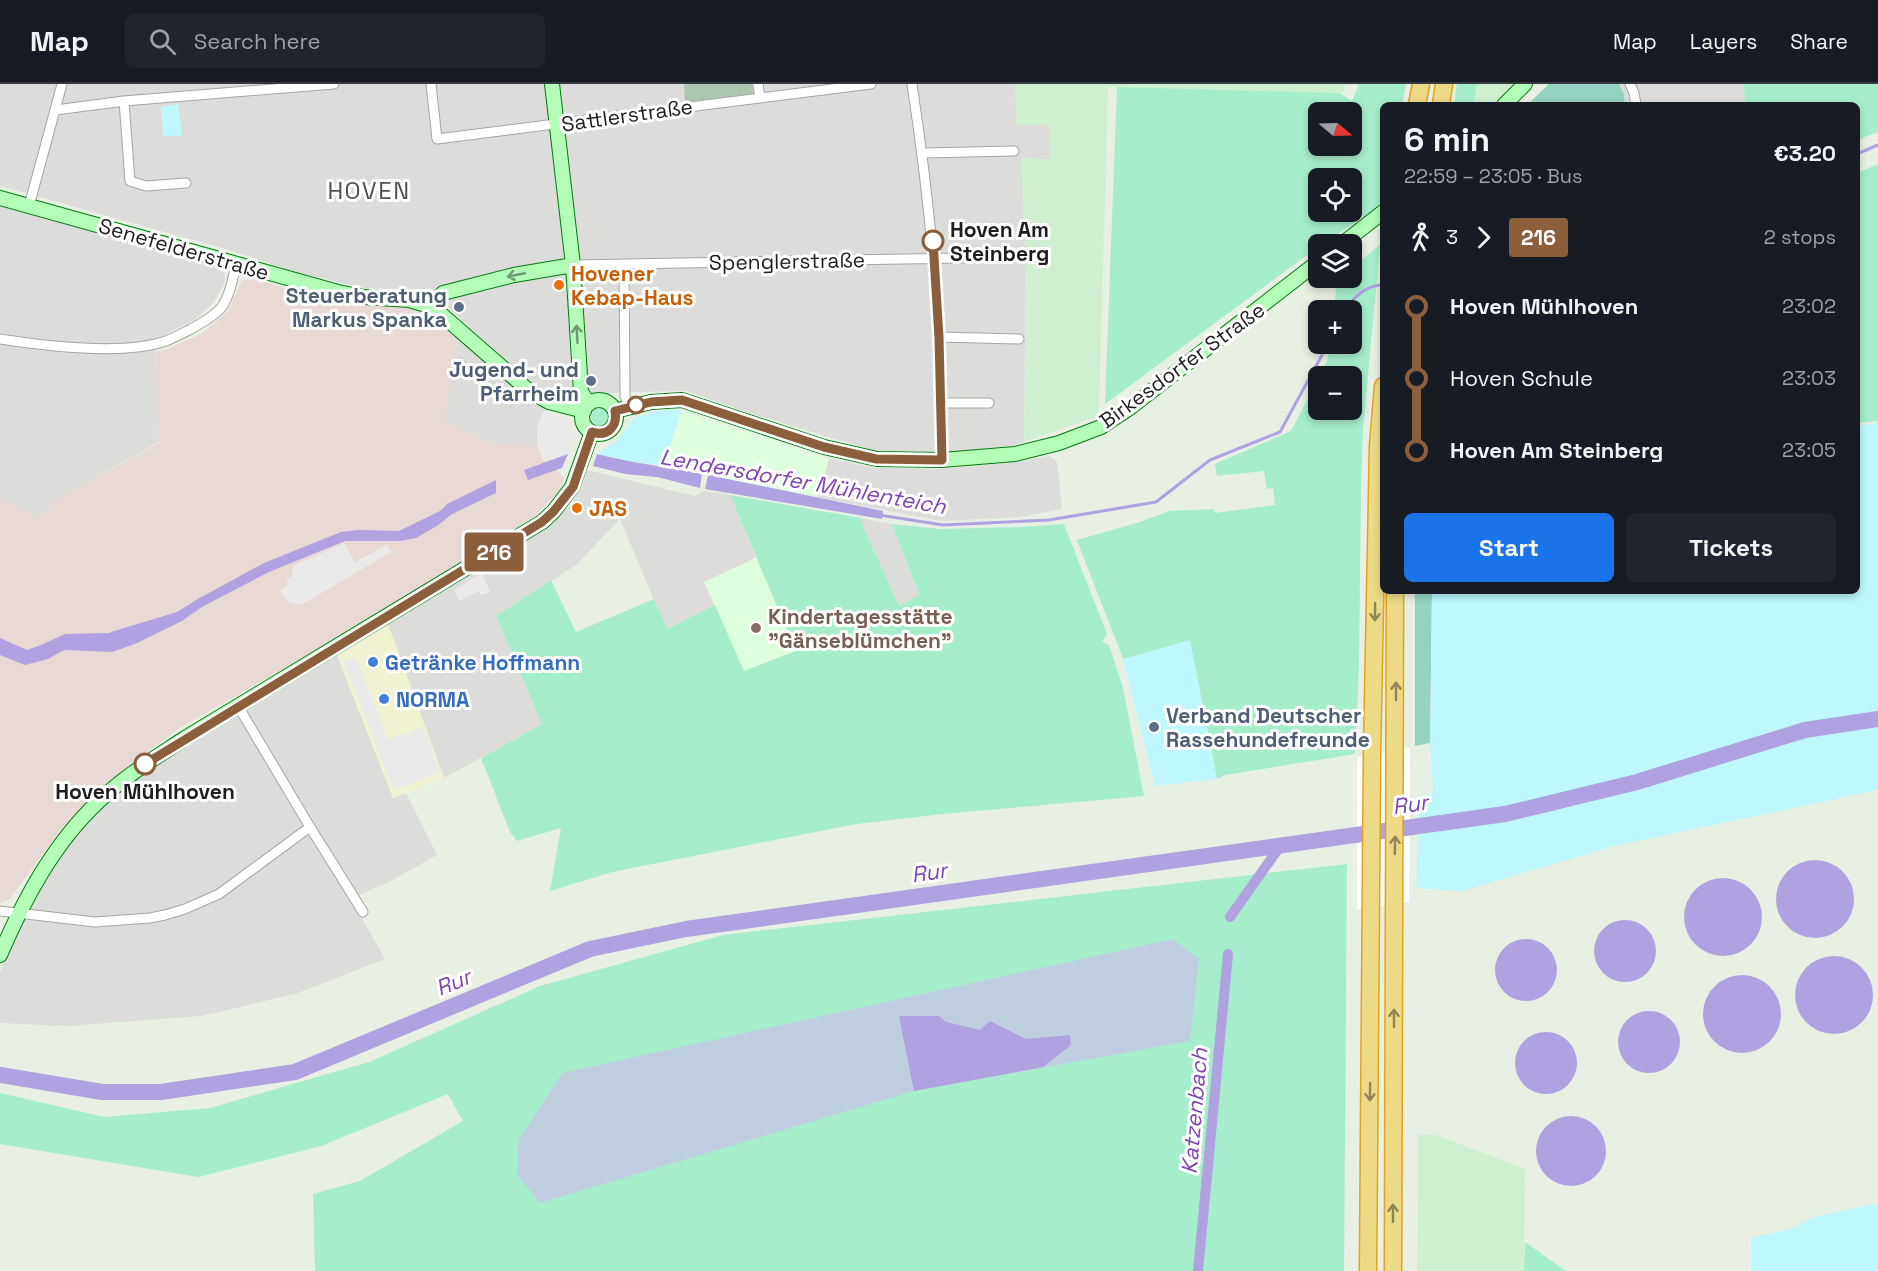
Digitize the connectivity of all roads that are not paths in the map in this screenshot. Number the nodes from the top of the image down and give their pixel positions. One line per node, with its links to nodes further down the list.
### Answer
1 (62, 84): 18 (street)
2 (334, 84): 13 (street)
3 (431, 84): 19 (street, Sattlerstraße)
4 (552, 84): 19 (main road)
5 (758, 84): 12 (street)
6 (871, 84): 12 (street, Sattlerstraße)
7 (912, 84): 21 (street)
8 (1421, 84): 14 (highway)
9 (1444, 84): 15 (highway)
10 (1525, 84): 16 (main road)
11 (1630, 84): 17 (street)
12 (760, 98): 19 (street, Sattlerstraße)
13 (124, 101): 18 (street); 22 (street)
14 (1418, 102)
15 (1441, 102)
16 (1507, 102)
17 (1636, 102)
18 (56, 110): 24 (street)
19 (557, 125): 31 (main road)
20 (1014, 151): 21 (street)
21 (922, 153): 28 (street)
22 (186, 183)
23 (0, 198): 24 (main road, Senefelderstraße)
24 (29, 206): 29 (main road, Senefelderstraße)
25 (1380, 214): 26 (main road)
26 (1355, 234)
27 (1014, 257): 28 (street, Spenglerstraße)
28 (934, 258): 30 (street, Spenglerstraße); 34 (street)
29 (236, 264): 33 (main road, Senefelderstraße); 35 (street)
30 (624, 264): 31 (street, Spenglerstraße); 40 (street)
31 (573, 265): 33 (main road, Spenglerstraße, one-way to 33); 39 (main road, one-way to 31)
32 (1308, 270): 43 (main road, Birkesdorfer Straße)
33 (433, 307): 39 (main road, Senefelderstraße)
34 (939, 337): 36 (street); 37 (street)
35 (0, 339)
36 (1019, 339)
37 (942, 403): 38 (street); 43 (street)
38 (989, 403)
39 (586, 408): 40 (main road); 42 (main road)
40 (622, 409): 42 (main road); 43 (main road, Birkesdorfer Straße)
41 (1380, 422): 51 (highway, one-way to 51)
42 (592, 432): 45 (main road)
43 (942, 460)
44 (1395, 594): 52 (highway, one-way to 44)
45 (238, 706): 46 (street); 48 (main road)
46 (310, 827): 48 (street); 49 (street)
47 (0, 911): 48 (street)
48 (19, 912): 50 (main road)
49 (363, 912)
50 (0, 955)
51 (1368, 1271)
52 (1393, 1271)

